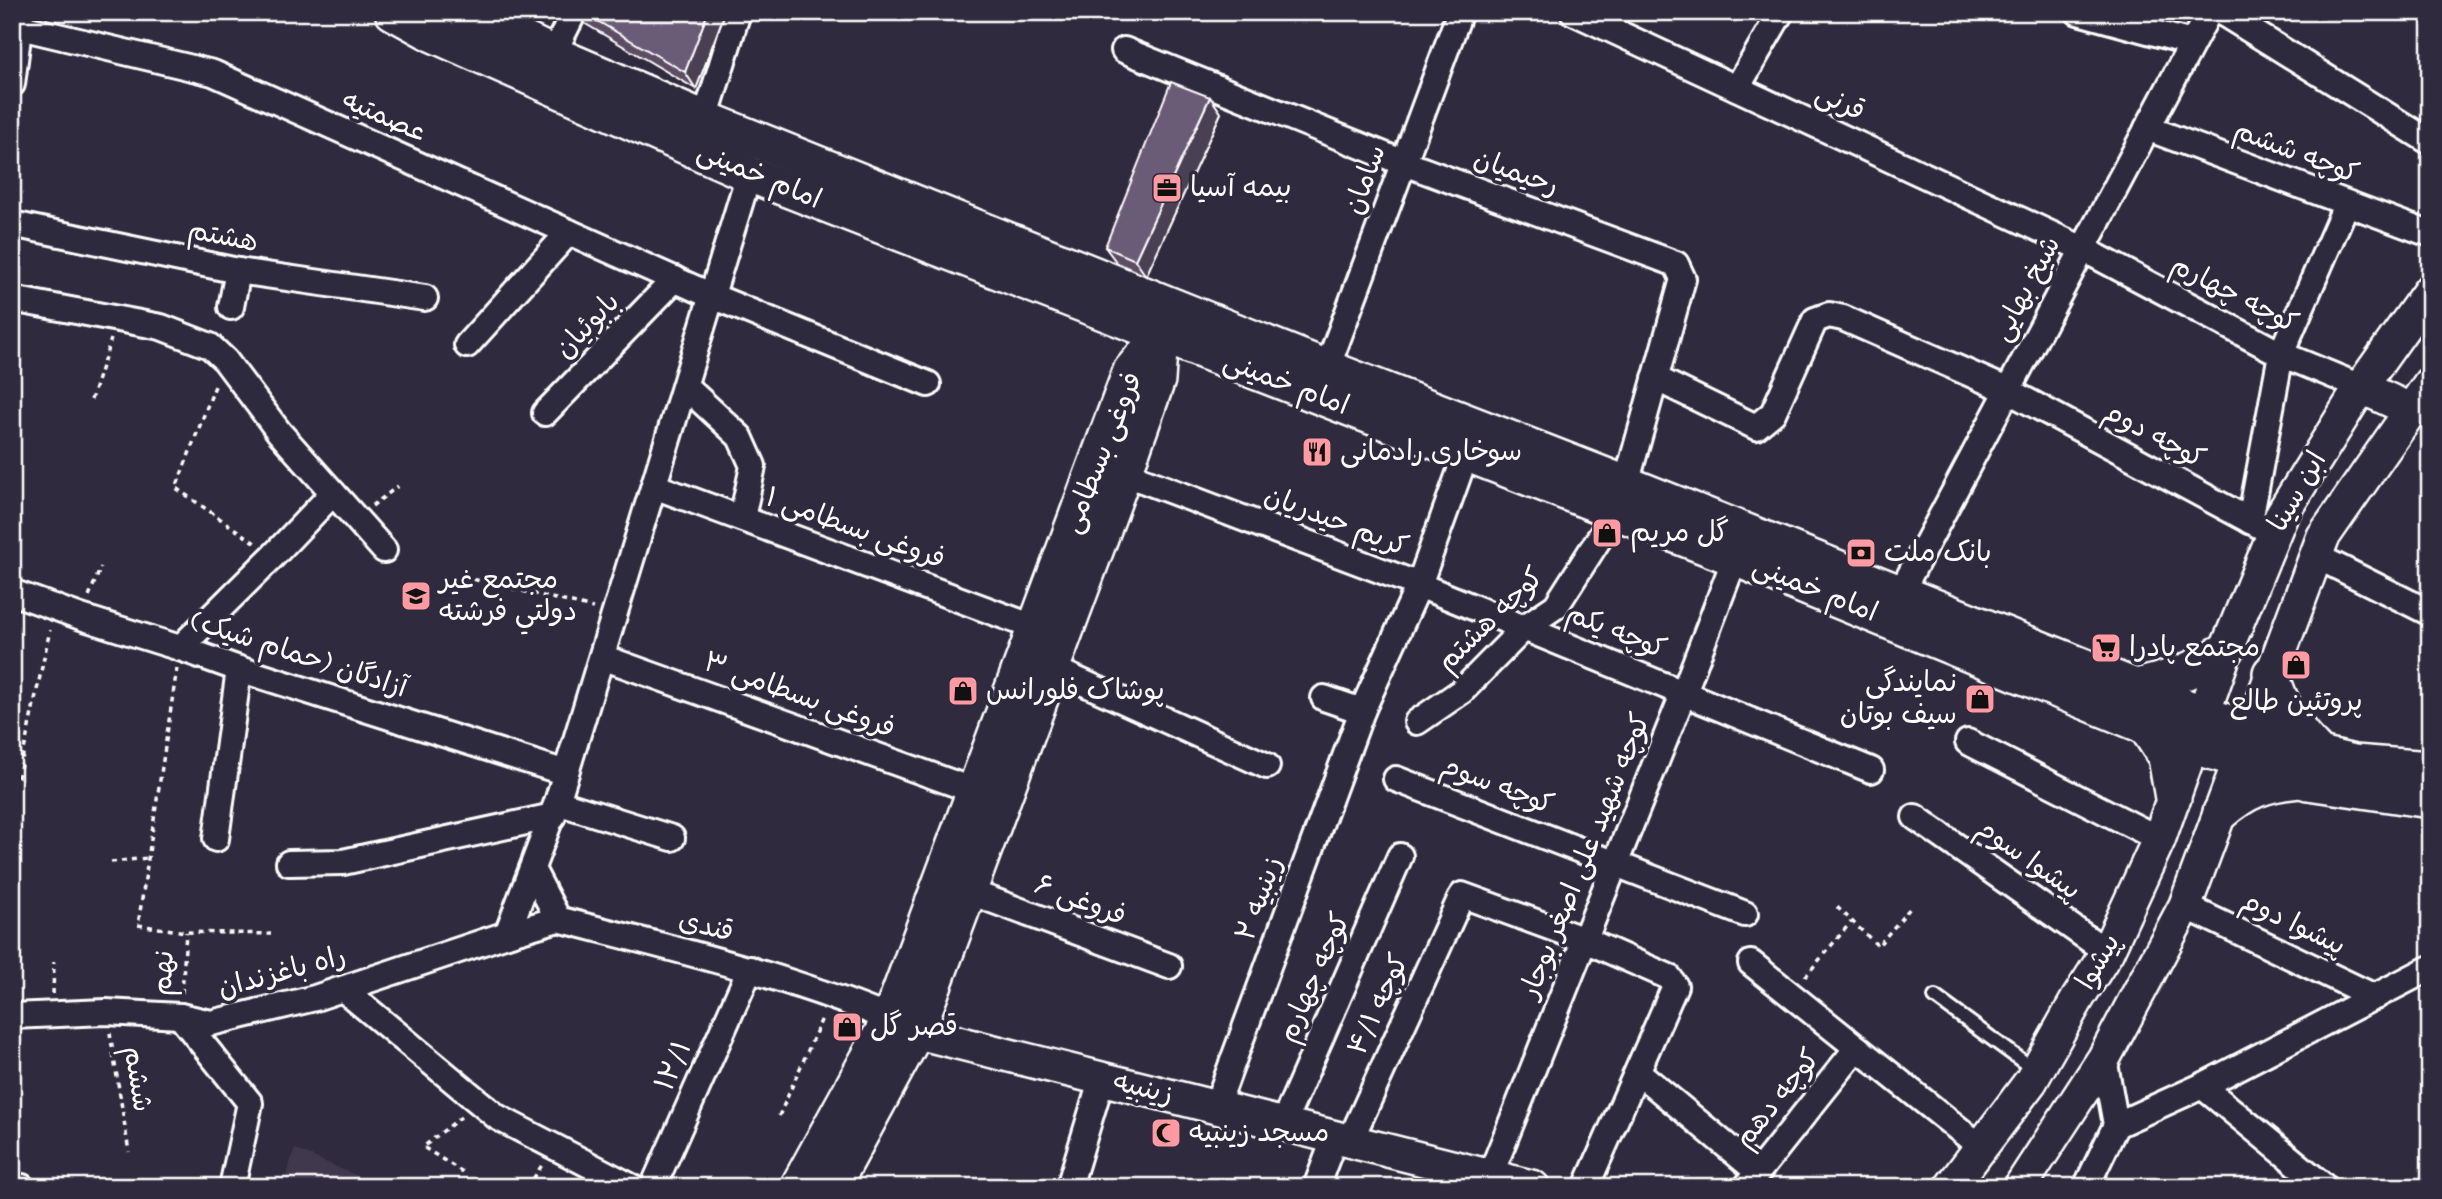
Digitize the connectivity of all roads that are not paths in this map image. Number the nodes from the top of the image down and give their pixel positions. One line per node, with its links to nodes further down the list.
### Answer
1 (393, 12): 21 (main road, امام خمینی)
2 (466, 12): 14 (main road, امام خمینی)
3 (574, 12): 14 (street)
4 (738, 12): 17 (street)
5 (1460, 12): 20 (street, سامان)
6 (1573, 12): 16 (street, قرنی)
7 (1781, 12): 16 (street)
8 (2078, 12): 12 (street)
9 (2209, 12): 12 (street, شیخ بهایی)
10 (2221, 12): 19 (street)
11 (20, 20): 15 (street); 24 (street, عصمتیه)
12 (2192, 43): 18 (street, شیخ بهایی)
13 (1124, 50): 20 (street, رحیمیان)
14 (553, 54): 17 (main road, امام خمینی)
15 (12, 84)
16 (1737, 88): 26 (street, قرنی)
17 (705, 119): 34 (main road, امام خمینی)
18 (2147, 128): 22 (street, کوچه ششم); 26 (street, شیخ بهایی)
19 (2430, 142)
20 (1404, 163): 37 (street, سامان); 38 (street, رحیمیان)
21 (749, 174): 30 (street); 34 (main road, امام خمینی)
22 (2346, 205): 25 (street, کوچه ششم); 36 (street)
23 (12, 224): 27 (street, هشتم)
24 (569, 232): 28 (street, عصمتیه); 35 (street)
25 (2424, 232)
26 (2082, 249): 36 (street, کوچه چهارم); 43 (street, شیخ بهایی)
27 (238, 271): 31 (street, هشتم); 33 (street)
28 (675, 279): 30 (street, عصمتیه); 44 (street, بابوئیان)
29 (2430, 290): 42 (street, ابن سینا)
30 (712, 296): 40 (street, عصمتیه); 41 (street)
31 (425, 298)
32 (12, 299): 49 (street)
33 (231, 307)
34 (1166, 321): 37 (main road, امام خمینی); 46 (main road, امام خمینی); 47 (main road, فروغی بسطامی); 61 (main road, فروغی بسطامی)
35 (467, 345)
36 (2281, 354): 42 (street, کوچه چهارم); 52 (street)
37 (1328, 369): 50 (main road, امام خمینی)
38 (1655, 378): 43 (street, کوچه دوم); 50 (street, رحیمیان)
39 (2430, 383): 45 (street, ابن سینا)
40 (928, 384)
41 (685, 386): 48 (street); 51 (street)
42 (2361, 387): 45 (street); 52 (street, ابن سینا)
43 (2007, 390): 52 (street, کوچه دوم); 58 (street, شیخ بهایی)
44 (545, 413)
45 (2420, 415): 54 (street, ابن سینا)
46 (1466, 454): 50 (main road, امام خمینی); 56 (street)
47 (1124, 473): 56 (street, کریم حیدریان); 65 (main road, فروغی بسطامی)
48 (654, 486): 51 (street, فروغی بسطامی ۱); 64 (street)
49 (332, 494): 53 (street); 62 (street)
50 (1621, 498): 55 (main road, امام خمینی); 58 (main road, امام خمینی); 60 (street, کوچه هشتم)
51 (742, 518): 61 (street, فروغی بسطامی ۱)
52 (2262, 527): 63 (street, ابن سینا)
53 (384, 550)
54 (2316, 556): 59 (street); 67 (street, ابن سینا)
55 (1735, 558): 58 (main road, امام خمینی); 69 (street, کوچه شهید علی اصغر بوجار)
56 (1419, 585): 60 (street, کریم حیدریان); 71 (street)
57 (12, 592): 62 (street, آزادگان (حمام شیک))
58 (1893, 606): 68 (main road, امام خمینی); 73 (main road, امام خمینی)
59 (2430, 613)
60 (1525, 627): 69 (street, کوچه یکم); 72 (street, کوچه هشتم)
61 (1036, 628): 83 (main road, فروغی بسطامی)
62 (180, 648): 66 (street, آزادگان (حمام شیک))
63 (2226, 650): 68 (main road); 74 (street, ابن سینا)
64 (602, 657): 81 (street); 83 (street, فروغی بسطامی ۳)
65 (1051, 668): 77 (street); 96 (main road, فروغی بسطامی)
66 (239, 669): 81 (street, آزادگان (حمام شیک)); 90 (street)
67 (2271, 673): 76 (street, ابن سینا); 78 (main road)
68 (2136, 687): 74 (main road, امام خمینی)
69 (1684, 692): 80 (street); 94 (street, کوچه شهید علی اصغر بوجار)
70 (1324, 698): 71 (street)
71 (1362, 711): 119 (street, زینبیه ۲)
72 (1417, 722)
73 (2145, 725): 74 (main road, امام خمینی); 84 (main road)
74 (2198, 729): 76 (main road, امام خمینی); 84 (street, پیشوا)
75 (1968, 742): 91 (street)
76 (2245, 746): 78 (main road, امام خمینی); 87 (street, پیشوا)
77 (1267, 766)
78 (2309, 767): 79 (main road, امام خمینی); 85 (main road, امام خمینی); 87 (main road)
79 (2430, 769)
80 (1871, 770)
81 (566, 773): 86 (street)
82 (1396, 779): 94 (street, کوچه سوم)
83 (975, 791): 112 (main road, فروغی بسطامی)
84 (2173, 798): 91 (street, پیشوا)
85 (2430, 800)
86 (555, 809): 89 (street); 93 (street); 95 (street)
87 (2221, 812): 97 (street, پیشوا)
88 (1915, 817): 102 (street, پیشوا سوم)
89 (672, 838)
90 (216, 839)
91 (2159, 839): 102 (street, پیشوا)
92 (1400, 856): 120 (street, کوچه چهارم)
93 (289, 863)
94 (1615, 864): 98 (street); 101 (street, کوچه شهید علی اصغر بوجار)
95 (532, 869): 99 (street); 100 (street)
96 (970, 891): 104 (street, فروغی ۶); 112 (main road, فروغی بسطامی)
97 (2185, 906): 109 (street, پیشوا دوم); 114 (street, پیشوا)
98 (1745, 914)
99 (558, 919): 100 (street, راه باغزندان); 106 (street, قندی)
100 (507, 934): 107 (street, راه باغزندان)
101 (1585, 940): 116 (street); 122 (street, کوچه ۴/۱); 124 (street, کوچه شهید علی اصغر بوجار)
102 (2107, 952): 115 (street, پیشوا)
103 (1751, 963): 113 (street)
104 (1169, 966)
105 (2430, 968): 109 (street)
106 (750, 969): 112 (street, قندی); 128 (street, ۱۲/۱)
107 (343, 989): 111 (street, راه باغزندان); 127 (street)
108 (1935, 997): 115 (lane)
109 (2375, 997): 118 (street)
110 (12, 1016): 111 (street, راه باغزندان)
111 (180, 1016): 126 (street)
112 (903, 1025): 117 (street, زینبیه); 129 (main road, فروغی بسطامی); 130 (main road, فروغی بسطامی)
113 (1857, 1048): 123 (street); 125 (street, کوچه دهم)
114 (2105, 1058): 121 (street); 136 (street, پیشوا)
115 (2037, 1071): 123 (street, پیشوا)
116 (1638, 1072): 125 (street); 134 (street)
117 (1102, 1078): 119 (street, زینبیه); 131 (street)
118 (2202, 1086): 121 (street); 138 (street)
119 (1216, 1107): 120 (street, زینبیه)
120 (1283, 1124): 122 (street, زینبیه)
121 (2116, 1125): 137 (street)
122 (1343, 1139): 124 (street, زینبیه); 132 (street, کوچه ۴/۱)
123 (1981, 1147): 135 (street, پیشوا)
124 (1490, 1176): 133 (street, زینبیه)
125 (1752, 1179)
126 (232, 1187)
127 (632, 1187)
128 (653, 1187)
129 (798, 1187)
130 (832, 1187)
131 (1069, 1187)
132 (1316, 1187)
133 (1533, 1187)
134 (1586, 1187)
135 (1951, 1187)
136 (2020, 1187)
137 (2086, 1187)
138 (2325, 1187)

